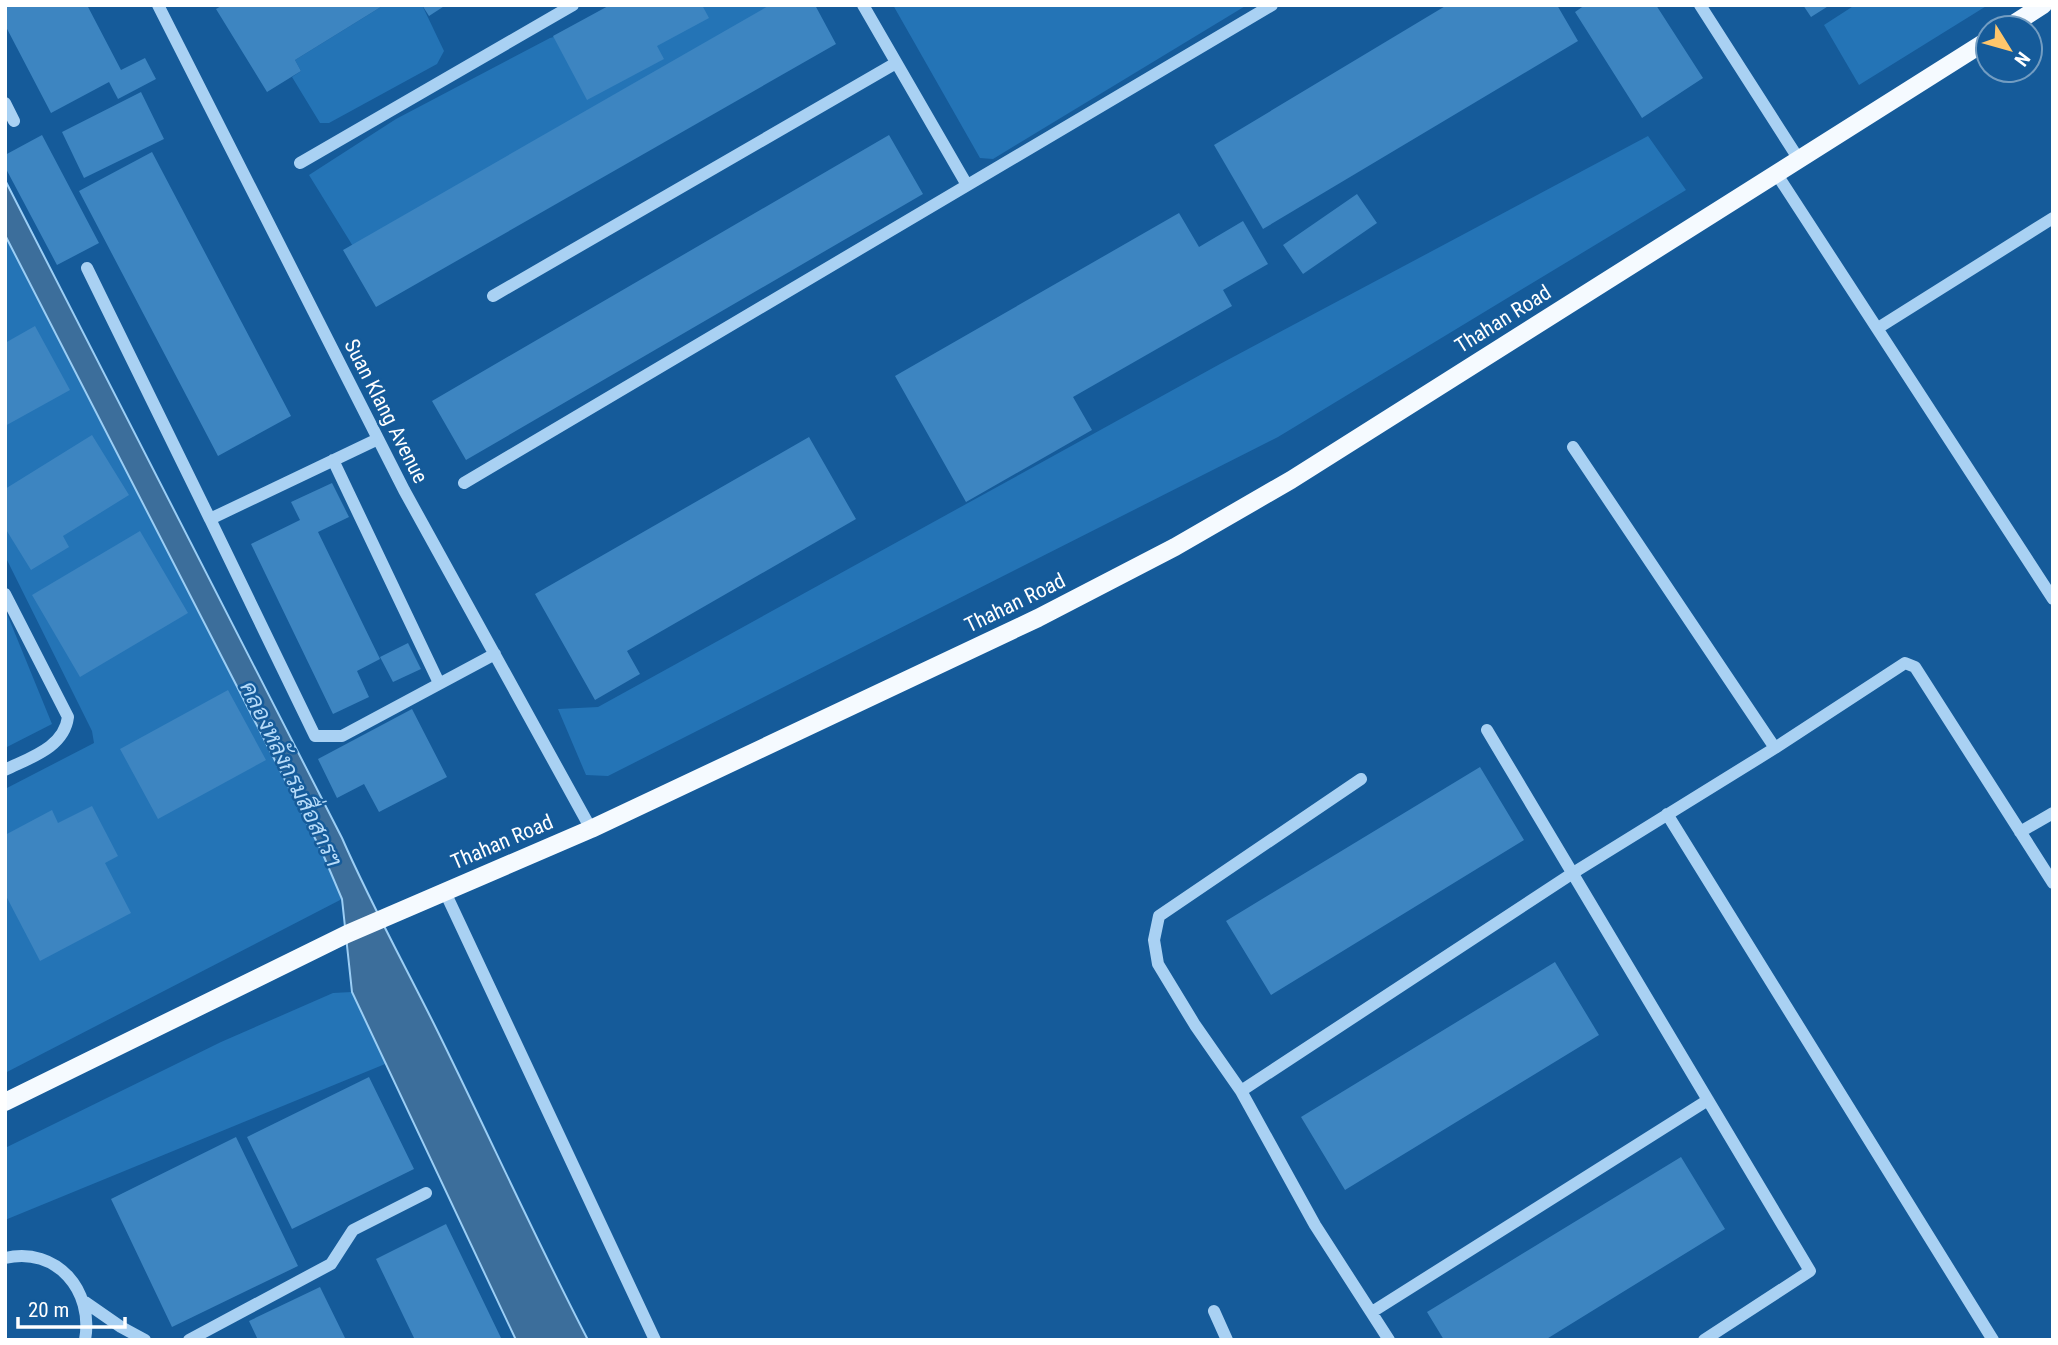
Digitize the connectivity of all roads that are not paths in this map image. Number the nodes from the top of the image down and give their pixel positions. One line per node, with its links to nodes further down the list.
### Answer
1 (158, 5): 18 (street, Suan Klang Avenue)
2 (573, 5): 11 (street)
3 (863, 5): 7 (street)
4 (1272, 5): 13 (street)
5 (1700, 5): 10 (street)
6 (1974, 49): 10 (main road, Thahan Road)
7 (896, 63): 13 (street); 16 (street)
8 (5, 103): 9 (street)
9 (14, 121)
10 (1798, 158): 12 (main road, Thahan Road)
11 (300, 163)
12 (1776, 173): 17 (street); 34 (main road, Thahan Road)
13 (967, 185): 21 (street)
14 (2053, 218): 17 (street)
15 (87, 268): 22 (street)
16 (493, 296)
17 (1878, 328): 23 (street)
18 (378, 439): 20 (street); 26 (street, Suan Klang Avenue)
19 (1573, 447): 29 (street)
20 (333, 460): 22 (street); 27 (street)
21 (464, 483)
22 (210, 519): 27 (street)
23 (2049, 582): 25 (street)
24 (5, 594): 30 (street)
25 (2053, 599)
26 (495, 654): 27 (street); 34 (street, Suan Klang Avenue)
27 (439, 683)
28 (1487, 730): 36 (street)
29 (1775, 748): 33 (street); 35 (street)
30 (5, 771)
31 (1362, 779): 39 (street)
32 (2053, 813): 35 (street)
33 (1667, 814): 36 (street); 54 (street)
34 (591, 829): 38 (main road, Thahan Road)
35 (2020, 832): 37 (street)
36 (1573, 873): 39 (street); 40 (street)
37 (2053, 883)
38 (445, 892): 41 (main road, Thahan Road); 50 (street)
39 (1241, 1091): 46 (street)
40 (1708, 1100): 46 (street); 53 (street)
41 (5, 1102)
42 (426, 1193): 49 (street)
43 (6, 1255): 44 (street)
44 (85, 1302): 47 (street); 48 (street)
45 (1214, 1311): 51 (street)
46 (1372, 1312): 52 (street)
47 (85, 1340)
48 (145, 1340)
49 (189, 1340)
50 (655, 1340)
51 (1227, 1340)
52 (1389, 1340)
53 (1703, 1340)
54 (1993, 1340)

